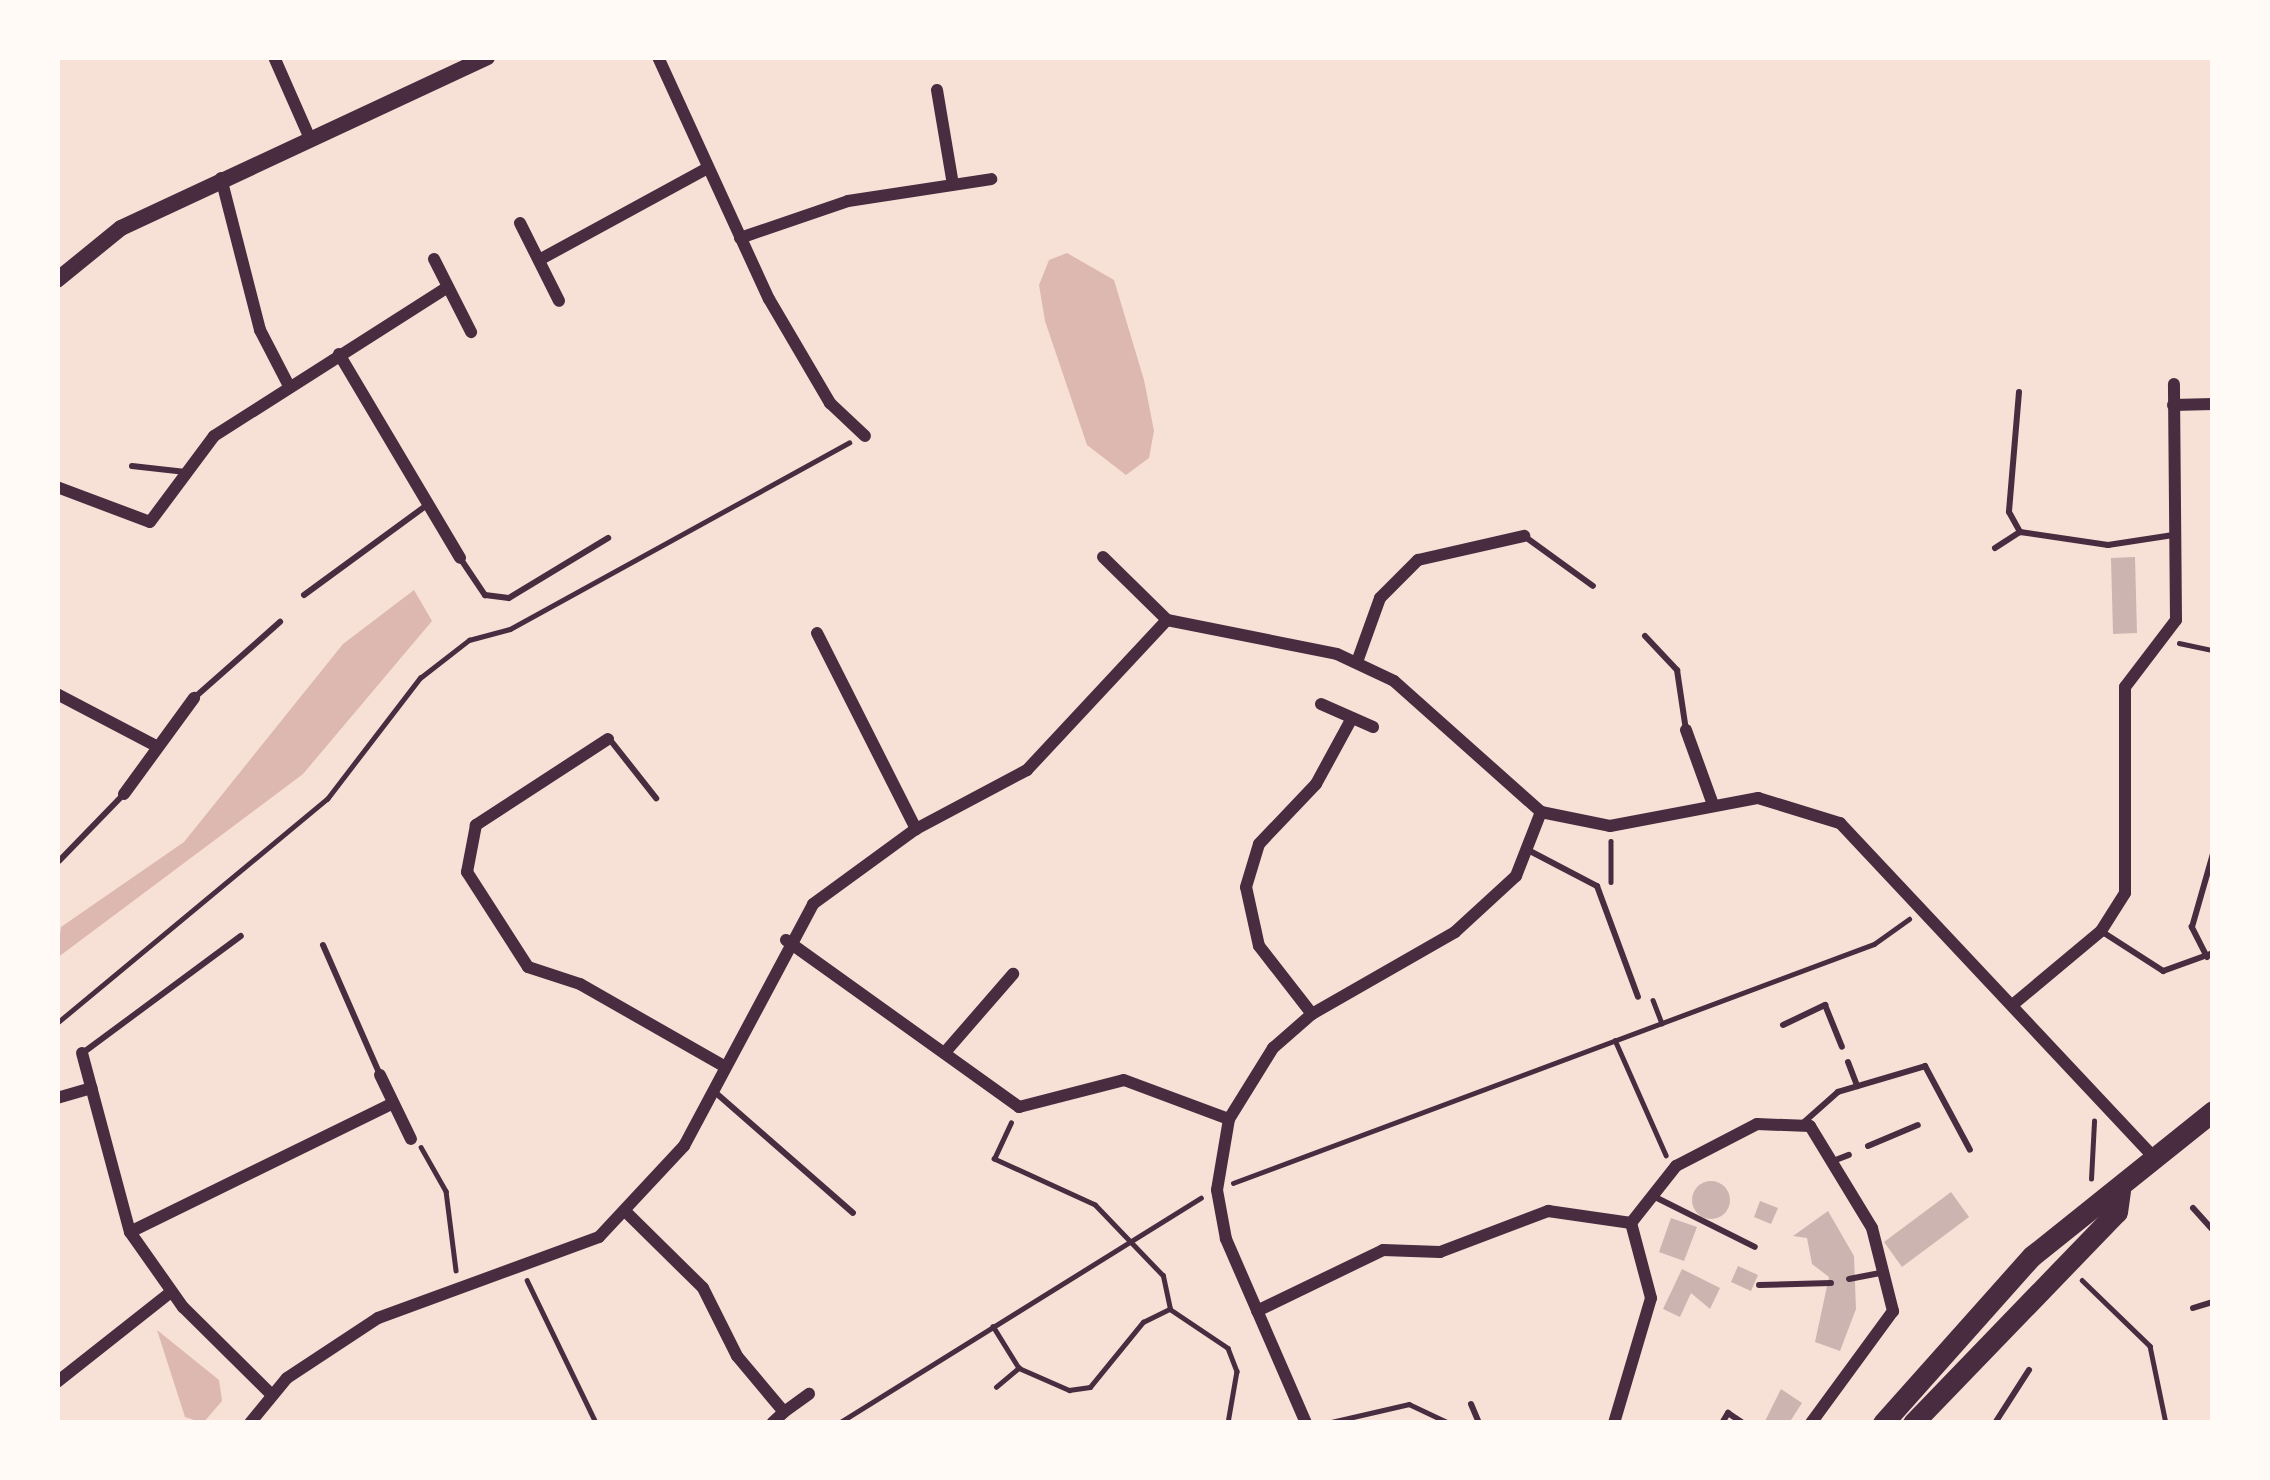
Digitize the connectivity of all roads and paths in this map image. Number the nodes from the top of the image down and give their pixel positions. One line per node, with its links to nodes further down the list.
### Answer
1 (274, 57): 5 (street)
2 (487, 57): 5 (street)
3 (658, 57): 6 (street)
4 (937, 90): 9 (street)
5 (308, 134): 7 (street)
6 (704, 170): 11 (street); 13 (street)
7 (220, 178): 14 (street); 19 (street)
8 (992, 179): 9 (street)
9 (953, 184): 11 (street)
10 (520, 223): 13 (street)
11 (740, 238): 24 (street)
12 (434, 259): 15 (street)
13 (539, 260): 16 (street)
14 (57, 280)
15 (448, 287): 17 (street); 18 (street)
16 (560, 301)
17 (471, 332)
18 (339, 354): 19 (street); 28 (street)
19 (288, 384): 26 (street)
20 (2174, 385): 23 (street)
21 (2019, 392): 29 (lane)
22 (2213, 404): 23 (street)
23 (2173, 405): 30 (street)
24 (865, 436): 71 (path)
25 (132, 466): 26 (lane)
26 (186, 472): 27 (street)
27 (57, 487)
28 (427, 505): 35 (street); 37 (lane)
29 (2020, 532): 30 (lane); 33 (lane)
30 (2176, 534): 42 (street)
31 (1524, 536): 36 (lane); 44 (street)
32 (608, 538): 35 (lane)
33 (1995, 548)
34 (1103, 557): 38 (street)
35 (460, 558)
36 (1593, 586)
37 (304, 596)
38 (1167, 620): 44 (street); 57 (street)
39 (280, 622): 46 (lane)
40 (817, 633): 57 (street)
41 (1645, 636): 50 (lane)
42 (2168, 638): 43 (path); 62 (street)
43 (2213, 650)
44 (1357, 662): 56 (street)
45 (57, 694): 52 (street)
46 (194, 698): 52 (street)
47 (1321, 704): 48 (street)
48 (1352, 718): 49 (street); 70 (street)
49 (1373, 727)
50 (1686, 730): 55 (street)
51 (608, 739): 54 (lane); 78 (street)
52 (156, 746): 53 (street)
53 (124, 794): 60 (lane)
54 (656, 798)
55 (1712, 802): 56 (street); 69 (street)
56 (1541, 812): 58 (street)
57 (916, 829): 64 (street)
58 (1528, 850): 68 (lane); 70 (street)
59 (2213, 854): 66 (lane)
60 (59, 861)
61 (1912, 916): 73 (path)
62 (2101, 931): 66 (lane); 69 (street)
63 (241, 937): 76 (lane)
64 (786, 940): 75 (street); 78 (street)
65 (323, 945): 79 (lane)
66 (2210, 955)
67 (1013, 974): 75 (street)
68 (1638, 997)
69 (2016, 1003): 94 (street)
70 (1312, 1014): 87 (street)
71 (57, 1022)
72 (1784, 1025): 74 (lane)
73 (1615, 1040): 96 (path); 97 (path)
74 (1842, 1047)
75 (947, 1050): 85 (street)
76 (82, 1053): 81 (street)
77 (1848, 1062): 80 (lane)
78 (724, 1066): 82 (street)
79 (380, 1075): 84 (street)
80 (1857, 1086): 88 (lane); 92 (lane)
81 (92, 1088): 83 (street); 105 (street)
82 (713, 1091): 101 (street); 102 (lane)
83 (57, 1098)
84 (393, 1103): 90 (street); 105 (street)
85 (1019, 1107): 87 (street); 106 (path)
86 (2213, 1111): 94 (main road)
87 (1229, 1120): 97 (street)
88 (1801, 1125): 95 (street); 96 (street)
89 (1918, 1125): 91 (lane)
90 (410, 1139): 113 (path)
91 (1868, 1146)
92 (1970, 1150)
93 (1849, 1155): 95 (lane)
94 (2155, 1159): 98 (main road)
95 (1830, 1163): 109 (street)
96 (1676, 1166): 99 (street)
97 (1217, 1190): 106 (path); 118 (street)
98 (2120, 1190): 141 (main road); 142 (main road)
99 (1650, 1194): 103 (street); 107 (lane)
100 (2193, 1208): 104 (lane)
101 (626, 1212): 108 (street); 127 (street)
102 (853, 1214)
103 (1631, 1223): 118 (street); 137 (street)
104 (2213, 1230)
105 (130, 1232): 114 (street)
106 (1124, 1241): 117 (path); 119 (path)
107 (1755, 1247)
108 (518, 1272): 113 (street); 129 (path)
109 (1881, 1273): 110 (lane); 140 (street)
110 (1850, 1279)
111 (1831, 1282): 112 (lane)
112 (1760, 1285)
113 (455, 1288): 124 (street)
114 (171, 1292): 122 (street); 124 (street)
115 (2213, 1301): 116 (lane)
116 (2193, 1308)
117 (1170, 1309): 120 (path); 132 (path)
118 (1257, 1311): 133 (street)
119 (993, 1326): 120 (path); 131 (path)
120 (1019, 1369): 123 (path)
121 (2029, 1370): 143 (lane)
122 (57, 1382)
123 (996, 1387)
124 (271, 1394): 128 (street)
125 (808, 1394): 127 (street)
126 (1471, 1404): 136 (lane)
127 (784, 1412): 130 (street)
128 (250, 1423)
129 (596, 1423)
130 (772, 1423)
131 (839, 1423)
132 (1228, 1423)
133 (1306, 1423)
134 (1327, 1423): 135 (path)
135 (1449, 1423)
136 (1479, 1423)
137 (1614, 1423)
138 (1722, 1423): 139 (lane)
139 (1744, 1423)
140 (1811, 1423)
141 (1883, 1423)
142 (1913, 1423)
143 (1995, 1423)

